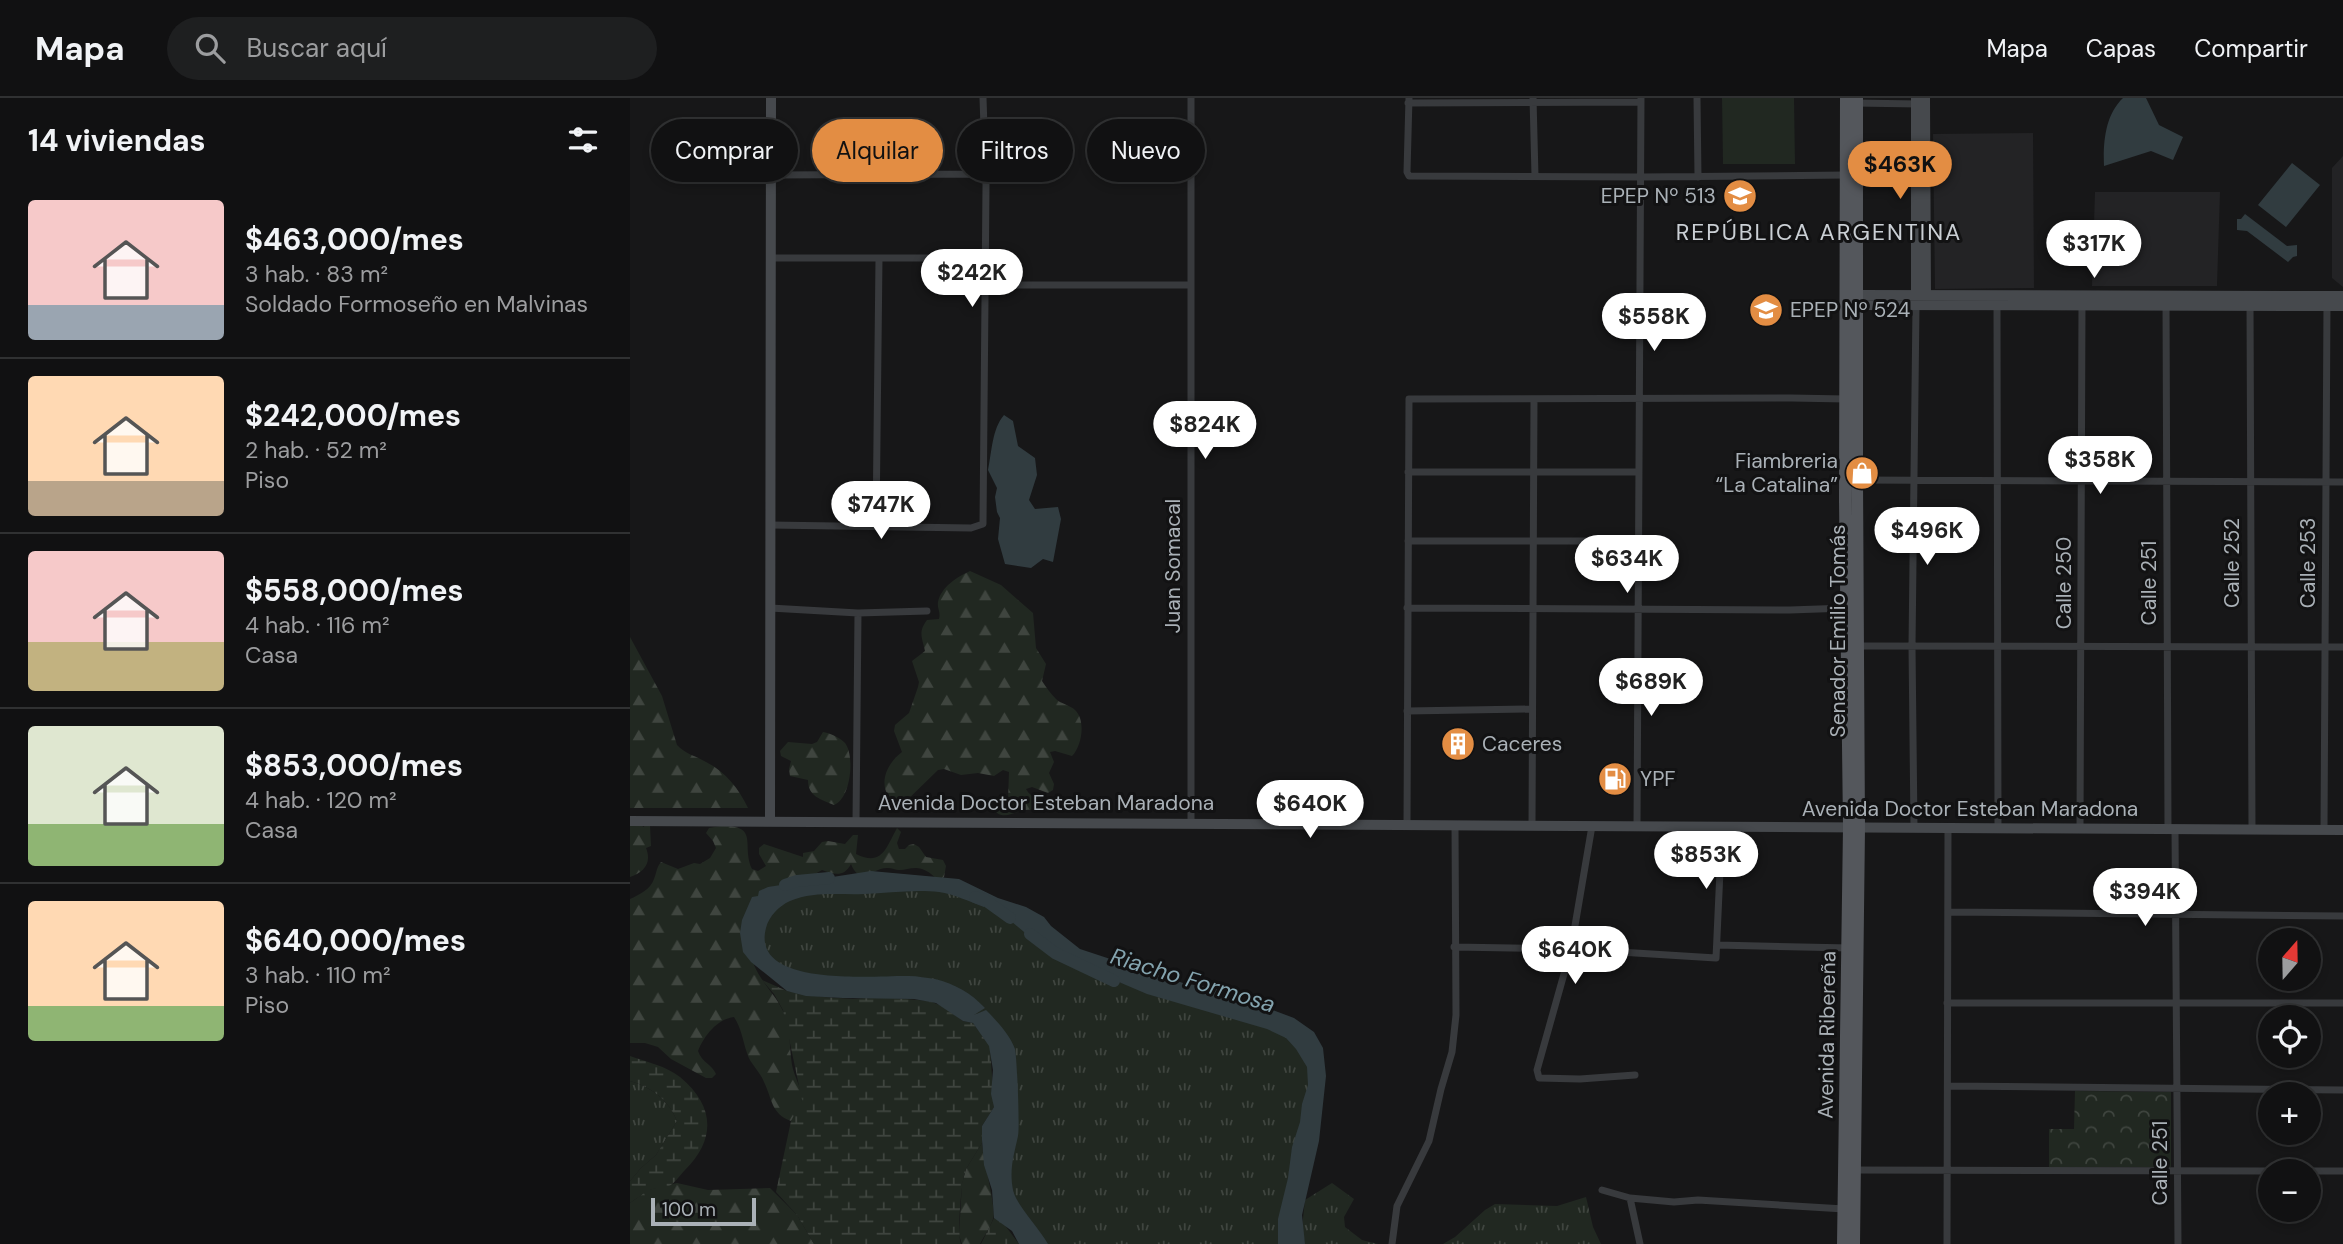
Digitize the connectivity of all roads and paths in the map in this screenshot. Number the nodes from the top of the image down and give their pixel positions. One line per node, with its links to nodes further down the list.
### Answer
1 (771, 98): 10 (main road)
2 (983, 98): 11 (street)
3 (1191, 98): 24 (street, Juan Somacal)
4 (1697, 98): 17 (street)
5 (1408, 100): 7 (street); 15 (street)
6 (1641, 100): 7 (street); 16 (street)
7 (1533, 101): 15 (street)
8 (1852, 101): 9 (street); 14 (main road, Senador Emilio Tomás); 26 (main road, Senador Emilio Tomás)
9 (1921, 101): 31 (main road)
10 (771, 119)
11 (984, 119)
12 (957, 174): 13 (street)
13 (798, 175)
14 (1846, 175): 17 (street); 26 (main road, Senador Emilio Tomás)
15 (1535, 176): 16 (street)
16 (1641, 177): 17 (street); 35 (street)
17 (1698, 177)
18 (772, 182): 20 (main road)
19 (985, 182): 22 (street)
20 (770, 258): 21 (street); 48 (main road)
21 (879, 258): 22 (street); 49 (street)
22 (984, 258): 23 (street)
23 (986, 285): 24 (street); 49 (street)
24 (1190, 285): 73 (street, Juan Somacal)
25 (2343, 296): 32 (main road)
26 (1852, 300): 31 (main road); 36 (main road, Senador Emilio Tomás)
27 (1997, 300): 28 (main road); 31 (main road); 42 (street)
28 (2082, 300): 29 (main road); 43 (street, Calle 250)
29 (2166, 300): 30 (main road); 44 (street, Calle 251)
30 (2250, 300): 32 (main road); 45 (street, Calle 252)
31 (1921, 301): 41 (street)
32 (2327, 301): 33 (main road); 46 (street, Calle 253)
33 (2343, 306)
34 (1534, 398): 35 (street); 37 (street); 39 (street)
35 (1640, 399): 36 (street); 38 (street)
36 (1851, 400): 40 (main road, Senador Emilio Tomás)
37 (1408, 472): 39 (street); 50 (street)
38 (1638, 472): 39 (street); 51 (street)
39 (1533, 474): 52 (street)
40 (1851, 480): 41 (street); 56 (main road, Senador Emilio Tomás); 60 (main road, Senador Emilio Tomás)
41 (1914, 481): 42 (street); 61 (street)
42 (1998, 481): 43 (street); 62 (street)
43 (2081, 482): 44 (street); 63 (street, Calle 250)
44 (2166, 482): 45 (street); 64 (street, Calle 251)
45 (2249, 482): 46 (street); 65 (street, Calle 252)
46 (2326, 482): 47 (street); 66 (street, Calle 253)
47 (2343, 482)
48 (770, 526): 49 (street); 53 (main road)
49 (876, 527)
50 (1408, 541): 52 (street); 54 (street)
51 (1638, 541): 52 (street); 57 (street)
52 (1533, 542): 55 (street)
53 (770, 608): 59 (street); 71 (main road)
54 (1407, 608): 55 (street); 69 (street)
55 (1532, 608): 57 (street); 68 (street)
56 (1847, 608): 57 (street); 60 (main road, Senador Emilio Tomás)
57 (1638, 609): 78 (street)
58 (927, 611): 59 (street)
59 (858, 613): 72 (street)
60 (1852, 646): 61 (street); 80 (main road, Senador Emilio Tomás)
61 (1912, 646): 62 (street); 81 (street)
62 (1998, 646): 63 (street); 83 (street)
63 (2081, 647): 64 (street); 84 (street, Calle 250)
64 (2167, 647): 65 (street); 85 (street, Calle 251)
65 (2250, 647): 66 (street); 86 (street, Calle 252)
66 (2325, 647): 67 (street); 87 (street, Calle 253)
67 (2343, 648)
68 (1532, 709): 69 (street); 76 (street)
69 (1407, 711): 74 (street)
70 (630, 821): 71 (main road, Avenida Doctor Esteban Maradona)
71 (770, 822): 72 (main road, Avenida Doctor Esteban Maradona)
72 (856, 822): 73 (main road, Avenida Doctor Esteban Maradona)
73 (1191, 824): 74 (main road, Avenida Doctor Esteban Maradona)
74 (1406, 825): 75 (main road, Avenida Doctor Esteban Maradona)
75 (1455, 825): 76 (main road, Avenida Doctor Esteban Maradona); 93 (street)
76 (1532, 826): 77 (main road, Avenida Doctor Esteban Maradona)
77 (1592, 826): 78 (main road, Avenida Doctor Esteban Maradona); 95 (street)
78 (1637, 826): 79 (main road, Avenida Doctor Esteban Maradona)
79 (1722, 827): 80 (main road, Avenida Doctor Esteban Maradona); 92 (street)
80 (1854, 828): 81 (main road, Avenida Doctor Esteban Maradona); 94 (main road, Avenida Ribereña)
81 (1914, 828): 82 (main road, Avenida Doctor Esteban Maradona)
82 (1948, 828): 83 (main road, Avenida Doctor Esteban Maradona); 89 (street)
83 (1998, 828): 84 (main road, Avenida Doctor Esteban Maradona)
84 (2080, 829): 85 (main road, Avenida Doctor Esteban Maradona)
85 (2171, 829): 86 (main road, Avenida Doctor Esteban Maradona); 90 (street, Calle 251)
86 (2252, 830): 87 (main road, Avenida Doctor Esteban Maradona)
87 (2324, 830): 88 (main road, Avenida Doctor Esteban Maradona)
88 (2343, 830)
89 (1948, 912): 90 (street); 96 (street)
90 (2176, 914): 91 (street); 97 (street, Calle 251)
91 (2343, 916)
92 (1717, 945): 94 (street); 95 (street)
93 (1454, 947): 95 (street); 112 (street)
94 (1853, 948): 103 (main road, Avenida Ribereña)
95 (1571, 949): 99 (street)
96 (1948, 1003): 97 (street); 100 (street)
97 (2177, 1003): 98 (street); 101 (street, Calle 251)
98 (2343, 1003)
99 (1635, 1075)
100 (1948, 1086): 101 (street); 104 (street)
101 (2178, 1088): 102 (street); 105 (street, Calle 251)
102 (2343, 1090)
103 (1849, 1170): 104 (street); 111 (main road, Avenida Ribereña)
104 (1947, 1170): 105 (street); 116 (street)
105 (2177, 1171): 106 (street); 117 (street, Calle 251)
106 (2258, 1171)
107 (2321, 1171): 108 (street)
108 (2343, 1171)
109 (1602, 1190): 110 (street)
110 (1630, 1198): 111 (street); 113 (street)
111 (1849, 1209): 114 (main road, Avenida Ribereña); 115 (main road, Avenida Ribereña)
112 (1392, 1244)
113 (1640, 1244)
114 (1843, 1244)
115 (1854, 1244)
116 (1947, 1244)
117 (2178, 1244)

